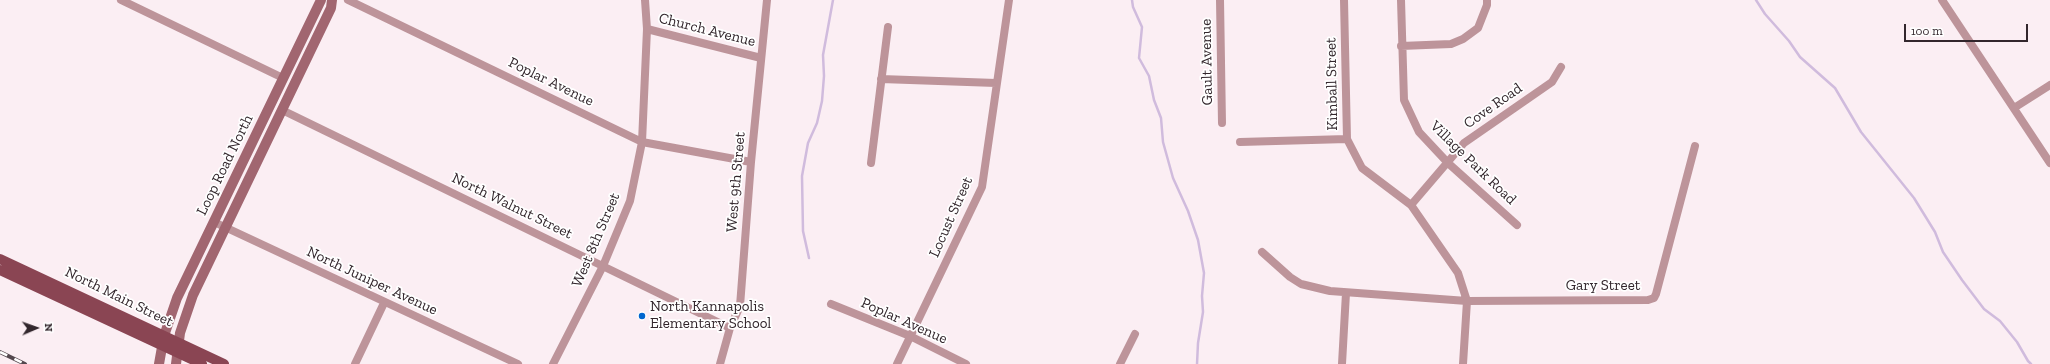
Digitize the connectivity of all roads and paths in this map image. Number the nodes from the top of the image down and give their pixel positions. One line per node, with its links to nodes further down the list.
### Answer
1 (120, 0): 18 (street)
2 (321, 0): 18 (main road, Loop Road North)
3 (332, 0): 23 (main road, Loop Road North)
4 (348, 0): 26 (street, Poplar Avenue)
5 (644, 0): 14 (street, West 8th Street)
6 (767, 0): 16 (street, West 9th Street)
7 (1009, 0): 20 (street, Locust Street)
8 (1220, 0): 24 (street, Gault Avenue)
9 (1344, 0): 25 (street, Kimball Street)
10 (1401, 0): 15 (street, Village Park Road)
11 (1487, 0): 15 (street)
12 (1942, 0): 22 (street)
13 (888, 27): 19 (street)
14 (647, 29): 16 (street, Church Avenue); 26 (street, West 8th Street)
15 (1401, 46): 31 (street, Village Park Road)
16 (761, 58): 29 (street, West 9th Street)
17 (1561, 67): 31 (street, Cove Road)
18 (283, 78): 34 (main road, Loop Road North)
19 (881, 79): 20 (street); 30 (street)
20 (996, 83): 47 (street, Locust Street)
21 (2050, 85): 22 (street)
22 (2014, 108): 32 (street)
23 (282, 110): 36 (main road, Loop Road North); 39 (street, North Walnut Street)
24 (1222, 123)
25 (1348, 139): 27 (street); 33 (street, Kimball Street)
26 (642, 142): 29 (street, Poplar Avenue); 39 (street, West 8th Street)
27 (1240, 142)
28 (1695, 146): 42 (street, Gary Street)
29 (751, 162): 45 (street, West 9th Street)
30 (871, 163)
31 (1448, 163): 33 (street, Cove Road); 35 (street, Village Park Road)
32 (2050, 163)
33 (1411, 205): 42 (street, Kimball Street)
34 (214, 222): 36 (street, North Juniper Avenue); 48 (main road, Loop Road North)
35 (1517, 225)
36 (225, 227): 43 (street, North Juniper Avenue); 49 (main road, Loop Road North)
37 (1262, 252): 41 (street)
38 (0, 259): 48 (main road, North Main Street)
39 (603, 266): 45 (street, North Walnut Street); 56 (street, West 8th Street)
40 (0, 270): 48 (main road)
41 (1346, 293): 42 (street); 61 (street)
42 (1467, 301): 62 (street, Kimball Street)
43 (384, 303): 54 (street); 55 (street, North Juniper Avenue)
44 (831, 304): 47 (street, Poplar Avenue)
45 (730, 328): 57 (street, West 9th Street)
46 (1135, 334): 60 (street)
47 (910, 336): 58 (street, Locust Street); 59 (street, Poplar Avenue)
48 (163, 341): 49 (main road, North Main Street); 50 (main road, Loop Road North)
49 (178, 348): 51 (main road, Loop Road North); 52 (main road); 53 (main road, North Main Street)
50 (159, 364)
51 (176, 364)
52 (202, 364)
53 (224, 364)
54 (355, 364)
55 (518, 364)
56 (553, 364)
57 (720, 364)
58 (897, 364)
59 (966, 364)
60 (1120, 364)
61 (1342, 364)
62 (1462, 364)

